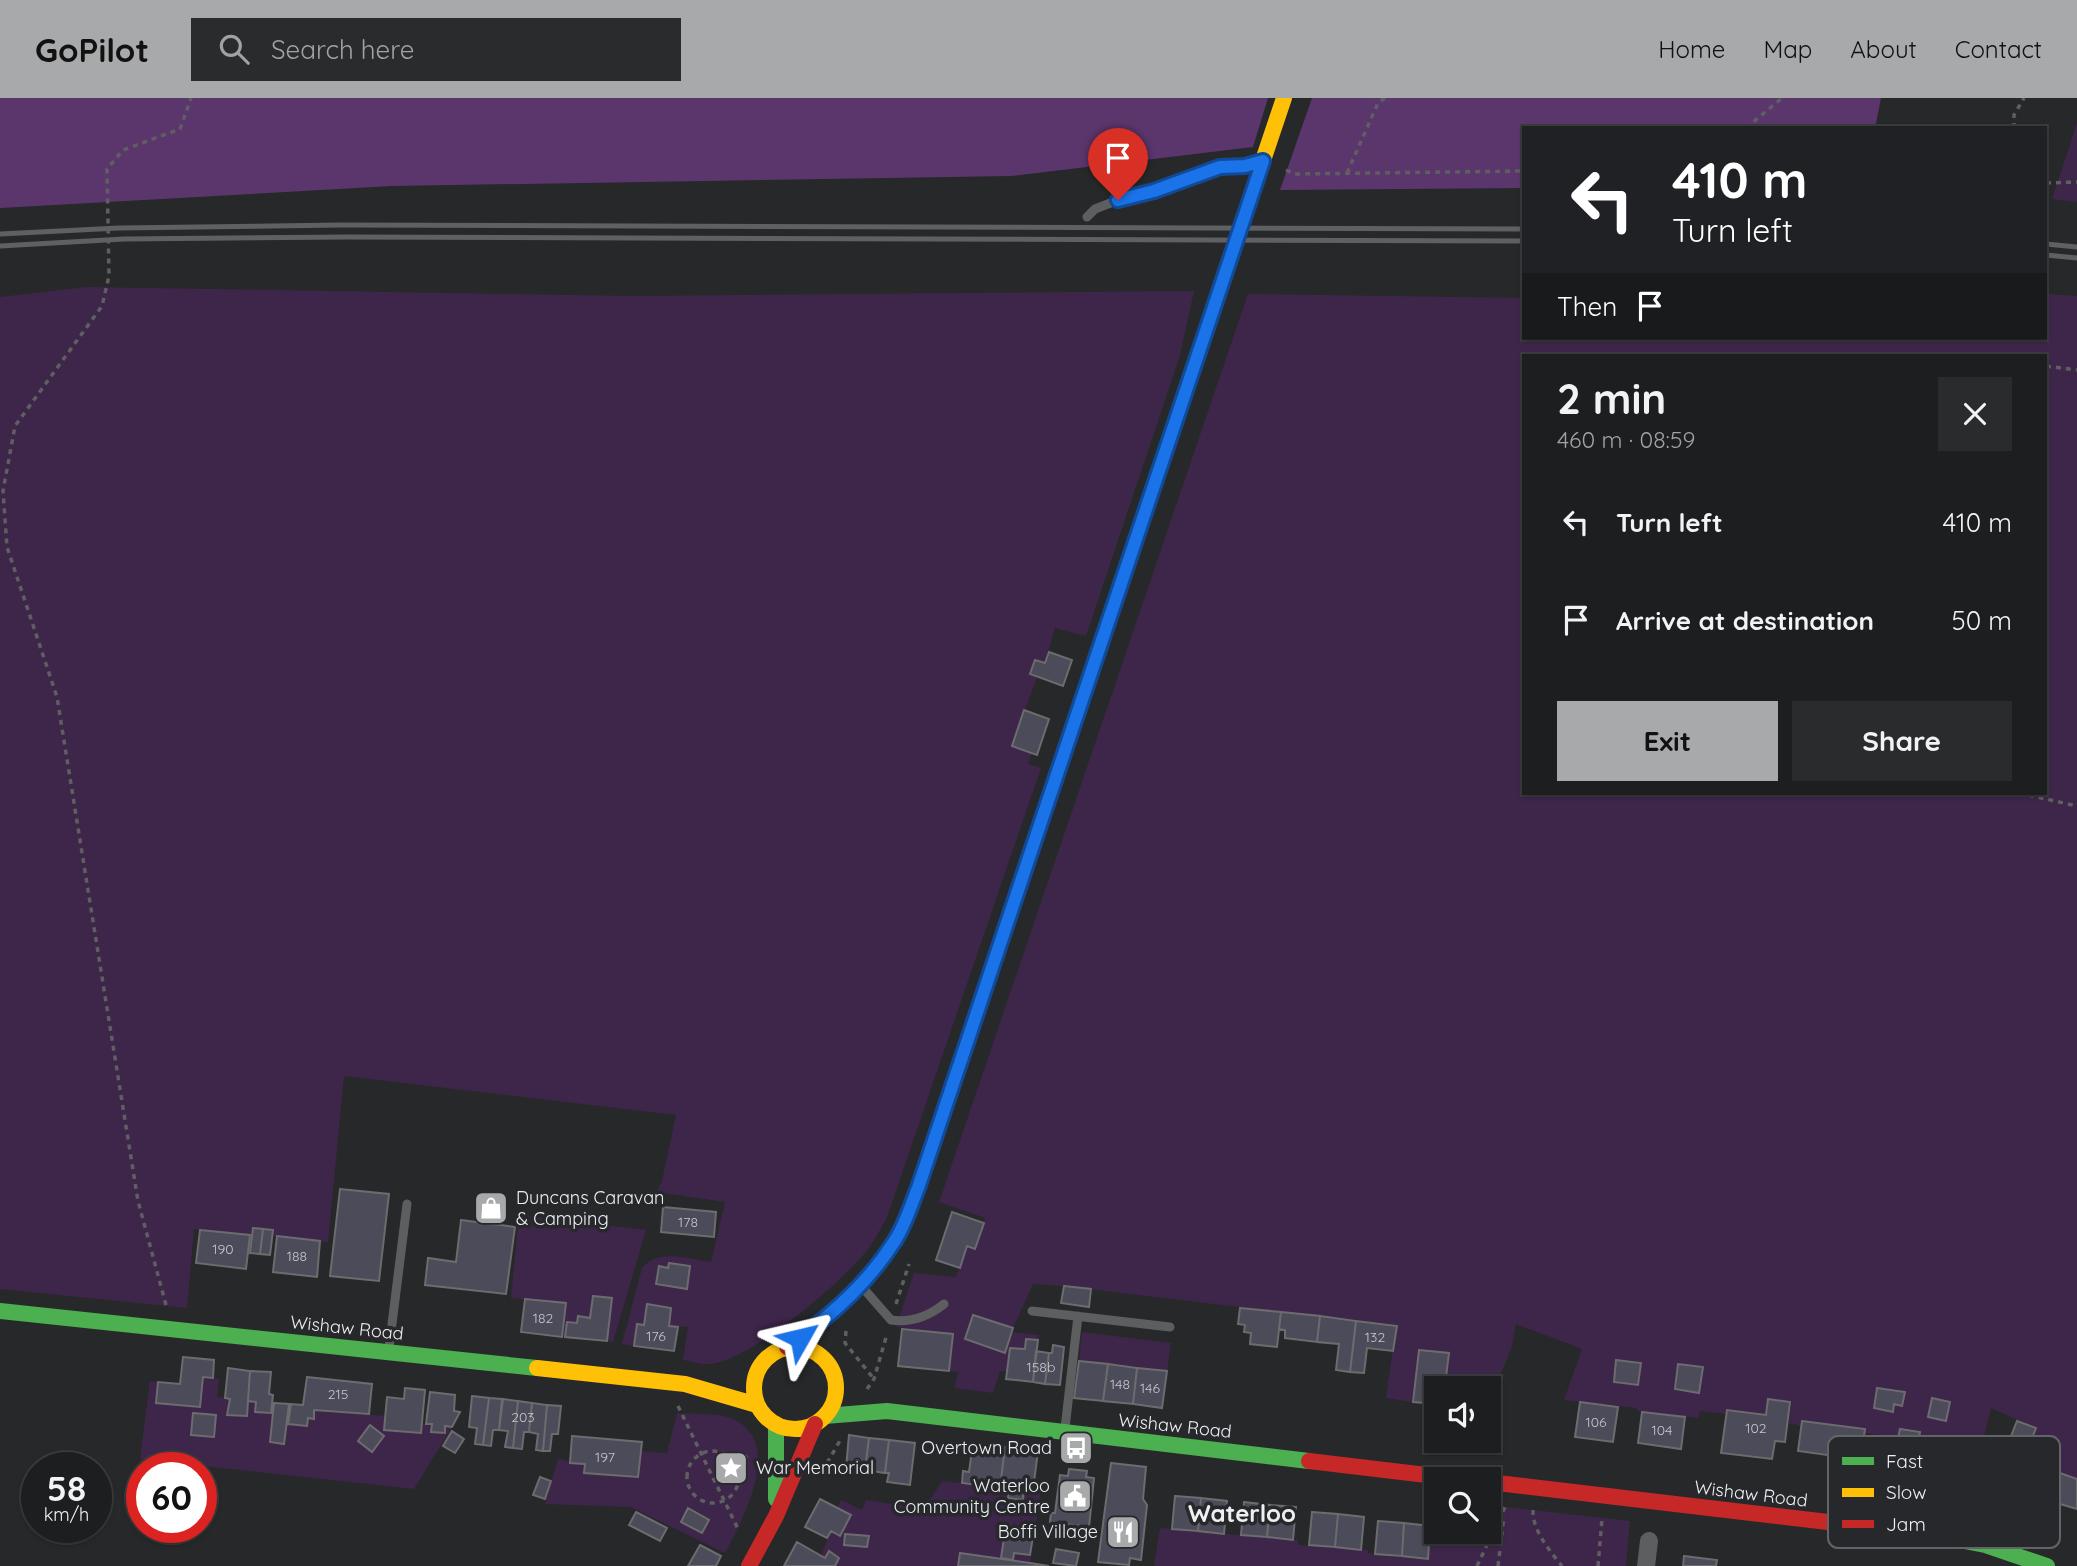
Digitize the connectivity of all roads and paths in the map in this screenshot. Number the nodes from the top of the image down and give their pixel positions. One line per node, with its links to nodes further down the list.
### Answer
1 (191, 98): 28 (path)
2 (1284, 98): 8 (main road)
3 (1385, 98): 10 (path)
4 (1782, 98): 6 (path)
5 (2024, 98): 7 (path)
6 (1748, 126)
7 (2014, 126)
8 (1263, 163): 10 (path); 13 (lane); 20 (main road)
9 (1522, 171): 10 (path)
10 (1347, 173)
11 (2077, 182): 12 (path)
12 (2047, 183)
13 (1087, 218)
14 (2047, 366): 15 (path)
15 (2077, 370)
16 (2028, 795): 17 (path)
17 (2077, 806)
18 (407, 1204): 31 (lane)
19 (910, 1261): 26 (path)
20 (861, 1286): 23 (main road); 26 (lane)
21 (944, 1304): 26 (lane)
22 (0, 1311): 28 (main road, Wishaw Road)
23 (835, 1311): 29 (main road); 30 (main road)
24 (1032, 1311): 25 (lane)
25 (1078, 1316): 27 (lane); 42 (lane)
26 (891, 1320): 33 (path)
27 (1170, 1327)
28 (173, 1329): 31 (main road, Wishaw Road)
29 (787, 1347): 30 (main road); 32 (main road)
30 (833, 1350): 33 (path); 36 (main road, Wishaw Road); 40 (main road)
31 (389, 1352): 34 (main road, Wishaw Road)
32 (758, 1368): 35 (main road, Wishaw Road); 37 (main road)
33 (874, 1378): 36 (path)
34 (662, 1381): 35 (main road, Wishaw Road); 43 (path)
35 (689, 1384): 37 (main road, Wishaw Road)
36 (857, 1391): 38 (main road, Wishaw Road)
37 (757, 1405): 41 (main road)
38 (887, 1410): 39 (main road, Wishaw Road); 42 (main road, Wishaw Road)
39 (853, 1413): 40 (main road, Wishaw Road); 44 (path)
40 (820, 1420): 41 (main road); 52 (main road)
41 (776, 1425): 52 (main road)
42 (1064, 1433): 45 (main road, Wishaw Road)
43 (702, 1453): 50 (path); 50 (path); 50 (path)
44 (821, 1472)
45 (1424, 1474)
46 (1501, 1484): 47 (main road, Wishaw Road)
47 (1511, 1485): 48 (main road, Wishaw Road); 51 (path)
48 (1535, 1489): 49 (main road, Wishaw Road); 59 (path)
49 (1604, 1496): 53 (main road, Wishaw Road); 60 (path)
50 (724, 1500): 56 (path)
51 (1504, 1513): 57 (path); 58 (path)
52 (776, 1516): 56 (main road)
53 (1828, 1522)
54 (1649, 1541): 61 (street)
55 (1994, 1548): 62 (main road, Wishaw Road)
56 (751, 1562)
57 (1477, 1566)
58 (1498, 1566)
59 (1562, 1566)
60 (1598, 1566)
61 (1646, 1566)
62 (2047, 1566)

